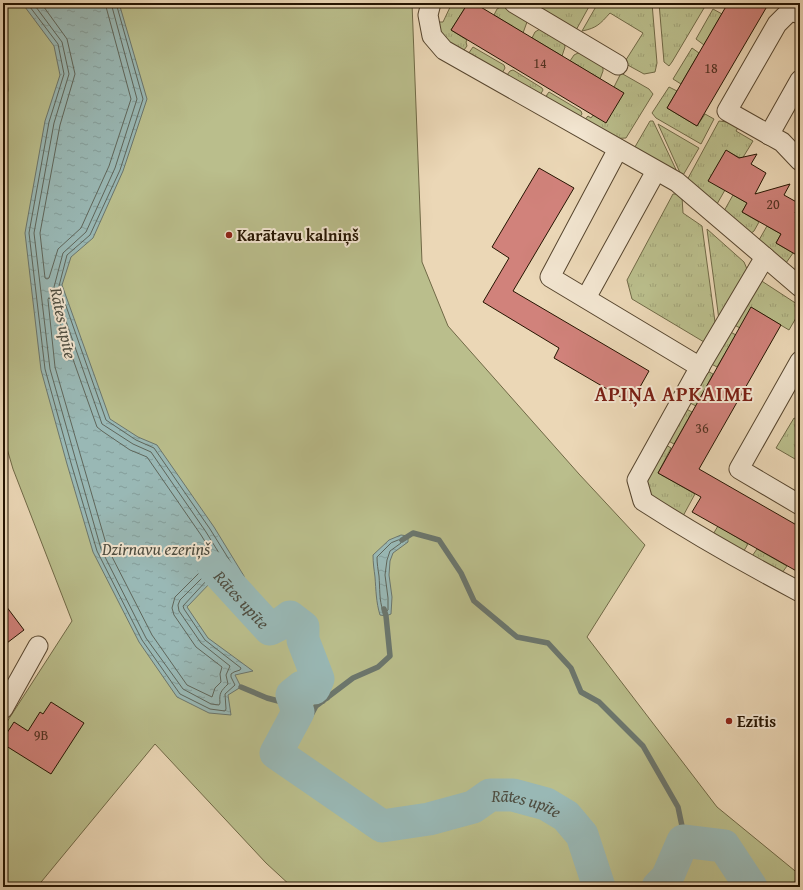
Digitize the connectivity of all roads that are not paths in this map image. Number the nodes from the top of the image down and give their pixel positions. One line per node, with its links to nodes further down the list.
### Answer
1 (431, 3): 7 (street)
2 (514, 3): 4 (street)
3 (800, 14): 6 (street)
4 (618, 65)
5 (800, 80): 6 (street)
6 (769, 135): 8 (street)
7 (618, 149): 9 (street); 12 (street)
8 (800, 161)
9 (656, 171): 10 (street); 12 (street)
10 (765, 257): 11 (street); 14 (street)
11 (800, 287)
12 (586, 298): 14 (street)
13 (800, 361): 15 (street)
14 (700, 367): 16 (street)
15 (800, 505)
16 (800, 592)
17 (38, 646): 18 (street)
18 (3, 709)

